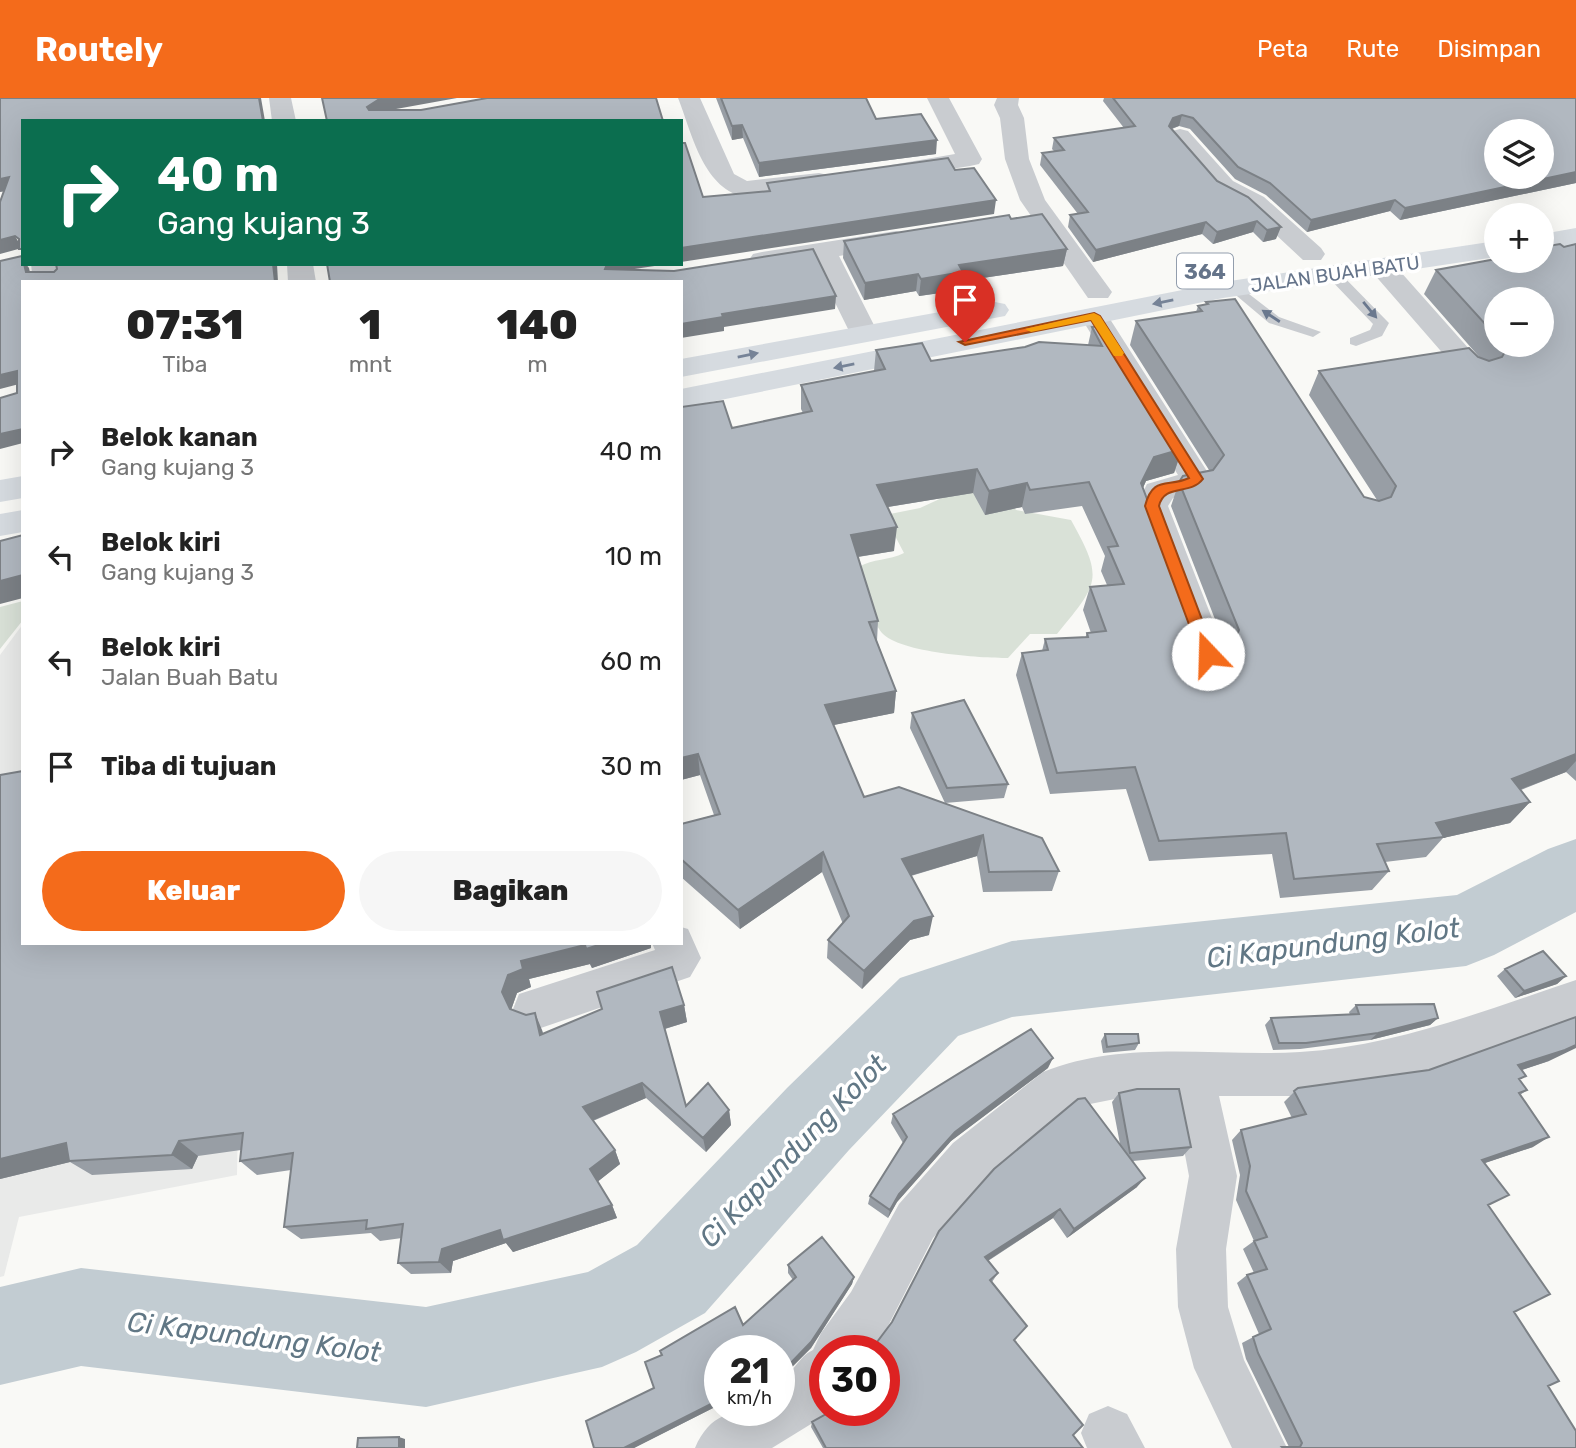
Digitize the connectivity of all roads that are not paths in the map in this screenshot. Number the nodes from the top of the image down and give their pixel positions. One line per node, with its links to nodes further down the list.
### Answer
1 (279, 98): 6 (street)
2 (689, 98): 3 (street); 9 (street)
3 (695, 98)
4 (938, 98): 8 (street)
5 (1016, 104): 23 (street)
6 (284, 119)
7 (1180, 136): 18 (street)
8 (881, 172)
9 (839, 177)
10 (1576, 212): 11 (main road)
11 (1554, 216)
12 (1484, 227): 18 (main road, JALAN BUAH BATU / 364)
13 (927, 234): 16 (street)
14 (1576, 236): 15 (main road)
15 (1554, 240)
16 (823, 251): 19 (street); 24 (street)
17 (1484, 251): 20 (main road, JALAN BUAH BATU / 364)
18 (1312, 254): 21 (main road); 23 (main road, JALAN BUAH BATU / 364)
19 (742, 263)
20 (1382, 267): 21 (main road, JALAN BUAH BATU / 364); 29 (street)
21 (1334, 274): 22 (main road, JALAN BUAH BATU / 364); 26 (lane, one-way to 26)
22 (1229, 289): 23 (main road, JALAN BUAH BATU / 364, one-way to 23); 25 (lane, one-way to 22); 27 (street)
23 (1096, 304): 24 (main road, JALAN BUAH BATU / 364); 30 (main road, JALAN BUAH BATU / 364, one-way to 30); 35 (street)
24 (864, 332): 28 (main road, JALAN BUAH BATU / 364, one-way to 24)
25 (1313, 332)
26 (1356, 341)
27 (1261, 346)
28 (683, 368)
29 (1476, 374)
30 (683, 399)
31 (21, 487): 32 (main road)
32 (0, 491)
33 (21, 521): 34 (main road)
34 (0, 525)
35 (1208, 654)
36 (674, 945): 38 (street)
37 (1576, 1000): 39 (street)
38 (535, 1009)
39 (1192, 1074): 40 (street); 43 (street)
40 (851, 1335)
41 (809, 1392): 42 (street)
42 (722, 1448)
43 (1260, 1448)

